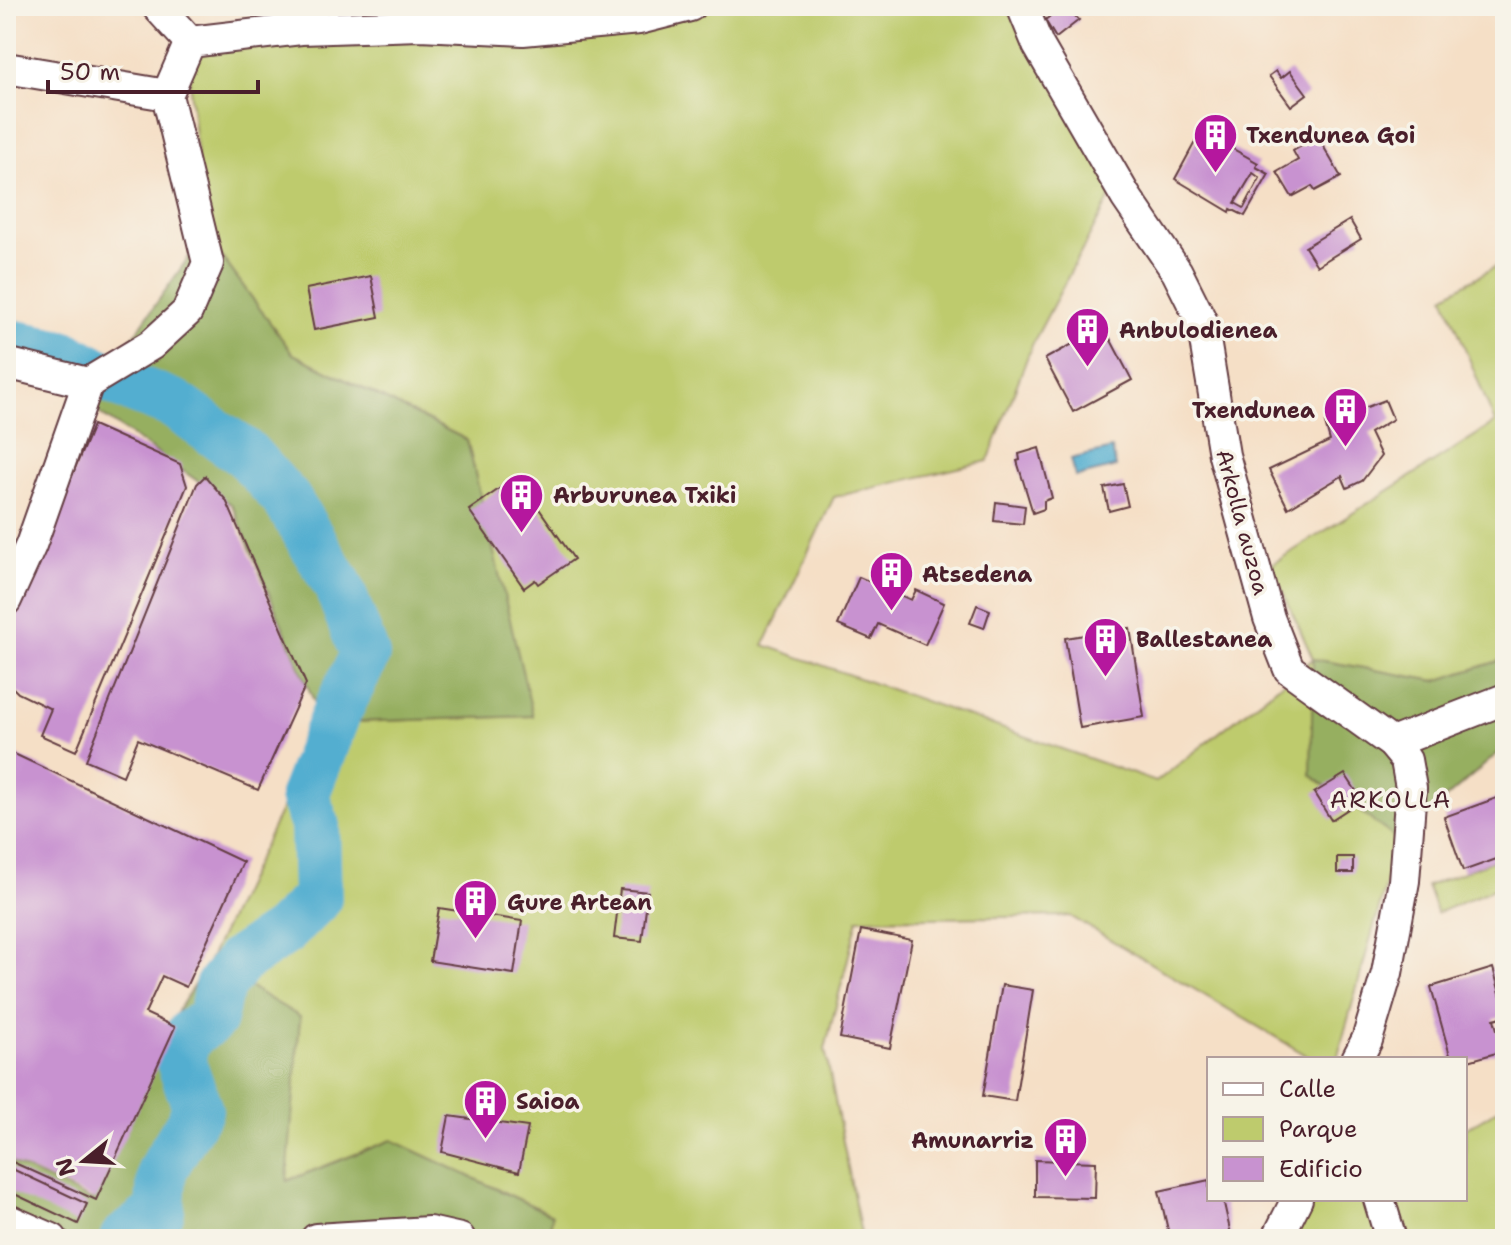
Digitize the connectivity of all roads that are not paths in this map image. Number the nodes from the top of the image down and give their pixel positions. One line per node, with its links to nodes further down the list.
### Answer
1 (157, 6): 4 (street)
2 (690, 6): 4 (street)
3 (1022, 6): 11 (street, Arkolla auzoa)
4 (190, 42): 6 (street)
5 (6, 68): 6 (street)
6 (167, 95): 8 (street)
7 (6, 363): 8 (street)
8 (88, 383): 9 (street)
9 (6, 600)
10 (1505, 699): 11 (street)
11 (1392, 743): 12 (street, Arkolla auzoa)
12 (1358, 1057)
13 (1296, 1201): 19 (street)
14 (1380, 1201): 20 (street)
15 (6, 1219): 16 (street)
16 (52, 1239)
17 (316, 1239): 18 (street)
18 (460, 1239)
19 (1277, 1239)
20 (1391, 1239)

